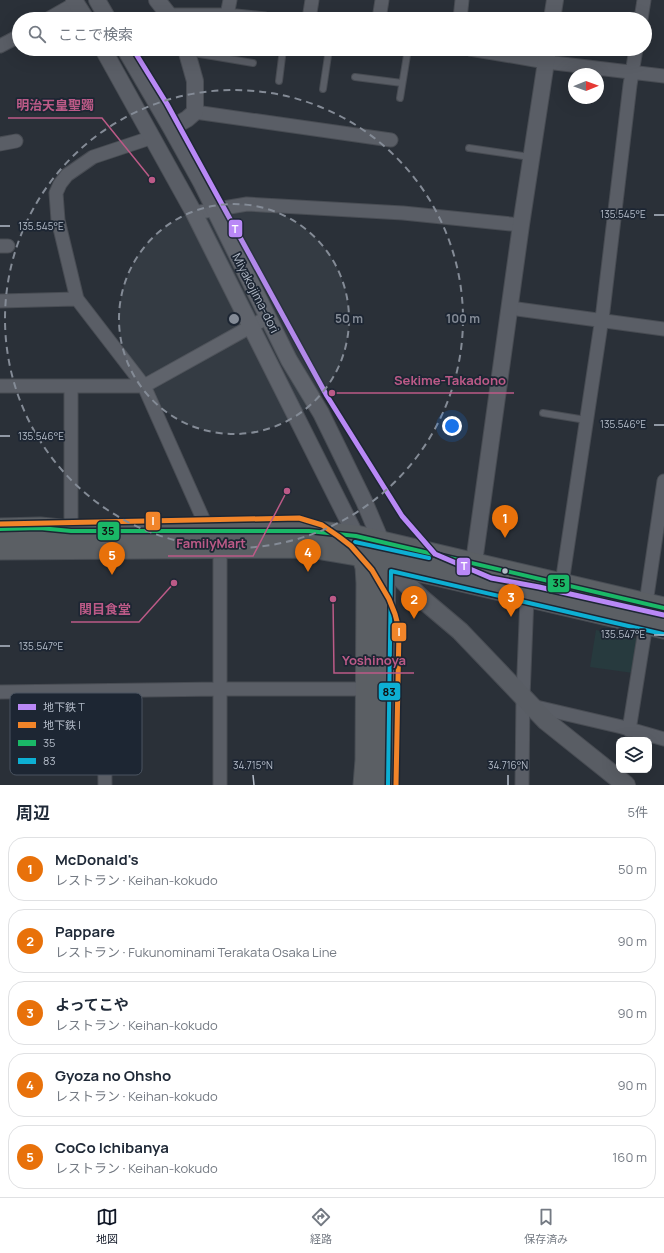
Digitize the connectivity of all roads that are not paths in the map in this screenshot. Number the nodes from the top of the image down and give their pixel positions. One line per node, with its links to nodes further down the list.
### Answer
1 (97, 0): 12 (street)
2 (157, 0): 13 (street)
3 (230, 0): 14 (street)
4 (312, 0): 15 (street)
5 (382, 0): 16 (street)
6 (462, 0): 17 (street)
7 (555, 0): 18 (street)
8 (644, 0): 19 (street)
9 (75, 1): 10 (street); 11 (street)
10 (58, 12)
11 (82, 12)
12 (104, 12)
13 (166, 12)
14 (228, 12)
15 (310, 12)
16 (380, 12)
17 (461, 12)
18 (553, 12)
19 (642, 12)
20 (12, 40): 21 (street)
21 (0, 46)
22 (107, 56): 42 (street, Miyakojima-dori)
23 (129, 56): 41 (street, Miyakojima-dori)
24 (188, 56): 40 (street)
25 (215, 56): 32 (lane)
26 (282, 56): 36 (lane)
27 (328, 56): 38 (lane)
28 (407, 56): 37 (lane)
29 (547, 56): 47 (street)
30 (552, 56): 33 (street)
31 (635, 56): 33 (street)
32 (253, 64)
33 (632, 73): 34 (street); 55 (street)
34 (664, 76)
35 (355, 77): 37 (lane)
36 (279, 81)
37 (402, 83): 39 (lane)
38 (323, 89)
39 (400, 98)
40 (195, 112): 41 (street); 43 (street)
41 (171, 128): 48 (street, Miyakojima-dori)
42 (153, 137): 49 (street, Miyakojima-dori); 51 (street)
43 (391, 140)
44 (16, 141): 45 (street)
45 (0, 144)
46 (469, 148): 47 (lane)
47 (531, 157): 50 (street)
48 (214, 210): 49 (street); 50 (street); 54 (street, Miyakojima-dori)
49 (194, 213): 56 (street, Miyakojima-dori)
50 (521, 225): 53 (street)
51 (78, 299): 52 (street); 60 (street)
52 (0, 301)
53 (510, 308): 55 (street); 72 (street)
54 (268, 317): 56 (street); 68 (street, Miyakojima-dori)
55 (601, 321): 57 (street); 62 (street)
56 (252, 327): 60 (street); 67 (street, Miyakojima-dori)
57 (664, 329)
58 (0, 386): 59 (street)
59 (71, 386): 60 (street); 66 (street)
60 (144, 386): 65 (street)
61 (543, 413): 62 (lane)
62 (586, 420): 74 (street)
63 (664, 481): 76 (street)
64 (0, 529): 66 (highway)
65 (208, 530): 66 (highway); 67 (highway)
66 (71, 531)
67 (356, 536): 68 (highway); 71 (highway); 73 (main road)
68 (381, 541): 72 (highway); 73 (highway)
69 (220, 548): 70 (highway); 71 (highway); 78 (street)
70 (0, 550)
71 (363, 556): 73 (highway); 79 (highway)
72 (474, 562): 74 (highway)
73 (385, 563): 75 (highway); 82 (main road); 89 (highway)
74 (562, 583): 76 (highway)
75 (527, 597): 77 (highway); 82 (street)
76 (655, 605)
77 (655, 626): 83 (street)
78 (220, 690): 79 (street); 80 (street); 87 (street)
79 (366, 690): 88 (highway)
80 (104, 691): 81 (street)
81 (0, 692)
82 (527, 701): 83 (street); 90 (street); 91 (main road)
83 (629, 730): 84 (street)
84 (664, 739)
85 (105, 775): 86 (street)
86 (105, 785)
87 (220, 785)
88 (364, 785)
89 (382, 785)
90 (522, 785)
91 (626, 785)

